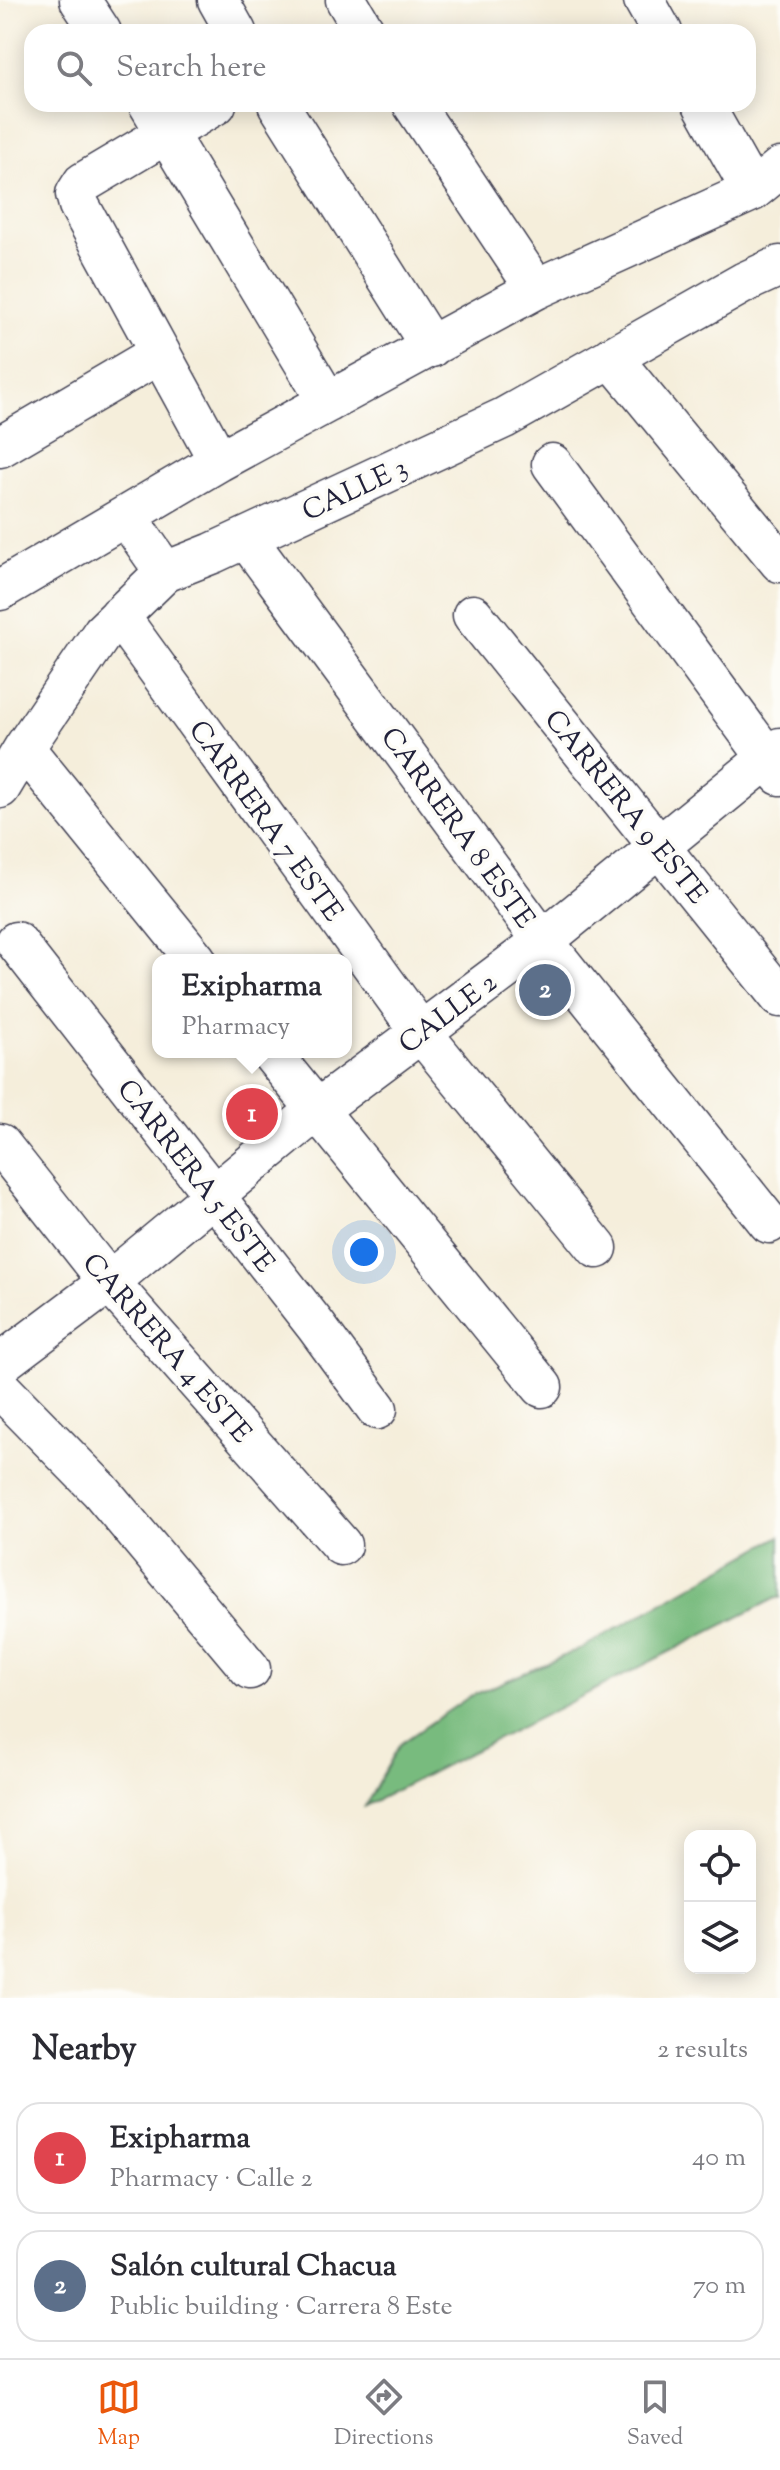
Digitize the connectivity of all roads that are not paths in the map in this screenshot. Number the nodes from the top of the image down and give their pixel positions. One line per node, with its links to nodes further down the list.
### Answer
1 (80, 0): 4 (street)
2 (218, 0): 5 (street)
3 (644, 0): 6 (street)
4 (96, 24)
5 (232, 24)
6 (658, 24)
7 (183, 112): 11 (street)
8 (283, 112): 15 (street)
9 (418, 112): 14 (street)
10 (710, 112): 12 (street)
11 (158, 118): 16 (street); 18 (street)
12 (766, 180): 14 (street)
13 (780, 266): 17 (street, CALLE 3)
14 (536, 289): 15 (street)
15 (431, 347): 18 (street)
16 (160, 353): 19 (street); 20 (street)
17 (611, 357): 23 (street, CALLE 3); 24 (street)
18 (328, 402): 20 (street)
19 (0, 447)
20 (219, 461): 22 (street)
21 (552, 464): 30 (street)
22 (126, 516): 25 (street); 26 (street)
23 (246, 538): 25 (street, CALLE 3); 33 (street, CARRERA 8 ESTE)
24 (780, 562)
25 (165, 572): 28 (street, CALLE 3)
26 (0, 590)
27 (473, 615): 32 (street, CARRERA 9 ESTE)
28 (119, 616): 29 (street, CALLE 3); 37 (street, CARRERA 7 ESTE)
29 (24, 748): 31 (street, CALLE 3); 35 (street)
30 (776, 761): 32 (street, CALLE 2)
31 (0, 788)
32 (658, 846): 33 (street, CALLE 2); 36 (street, CARRERA 9 ESTE)
33 (543, 941): 37 (street, CALLE 2); 42 (street, CARRERA 8 ESTE)
34 (16, 942): 41 (street, CARRERA 5 ESTE)
35 (191, 954)
36 (780, 997)
37 (420, 1031): 39 (street, CALLE 2); 43 (street, CARRERA 7 ESTE)
38 (275, 1058): 39 (street)
39 (317, 1110): 41 (street, CALLE 2); 46 (street)
40 (0, 1144): 44 (street, CARRERA 4 ESTE)
41 (213, 1197): 44 (street, CALLE 2); 48 (street, CARRERA 5 ESTE)
42 (769, 1223)
43 (597, 1248)
44 (109, 1282): 45 (street, CALLE 2); 49 (street, CARRERA 4 ESTE)
45 (0, 1364)
46 (542, 1387)
47 (0, 1388): 50 (street)
48 (377, 1409)
49 (341, 1545)
50 (250, 1669)

